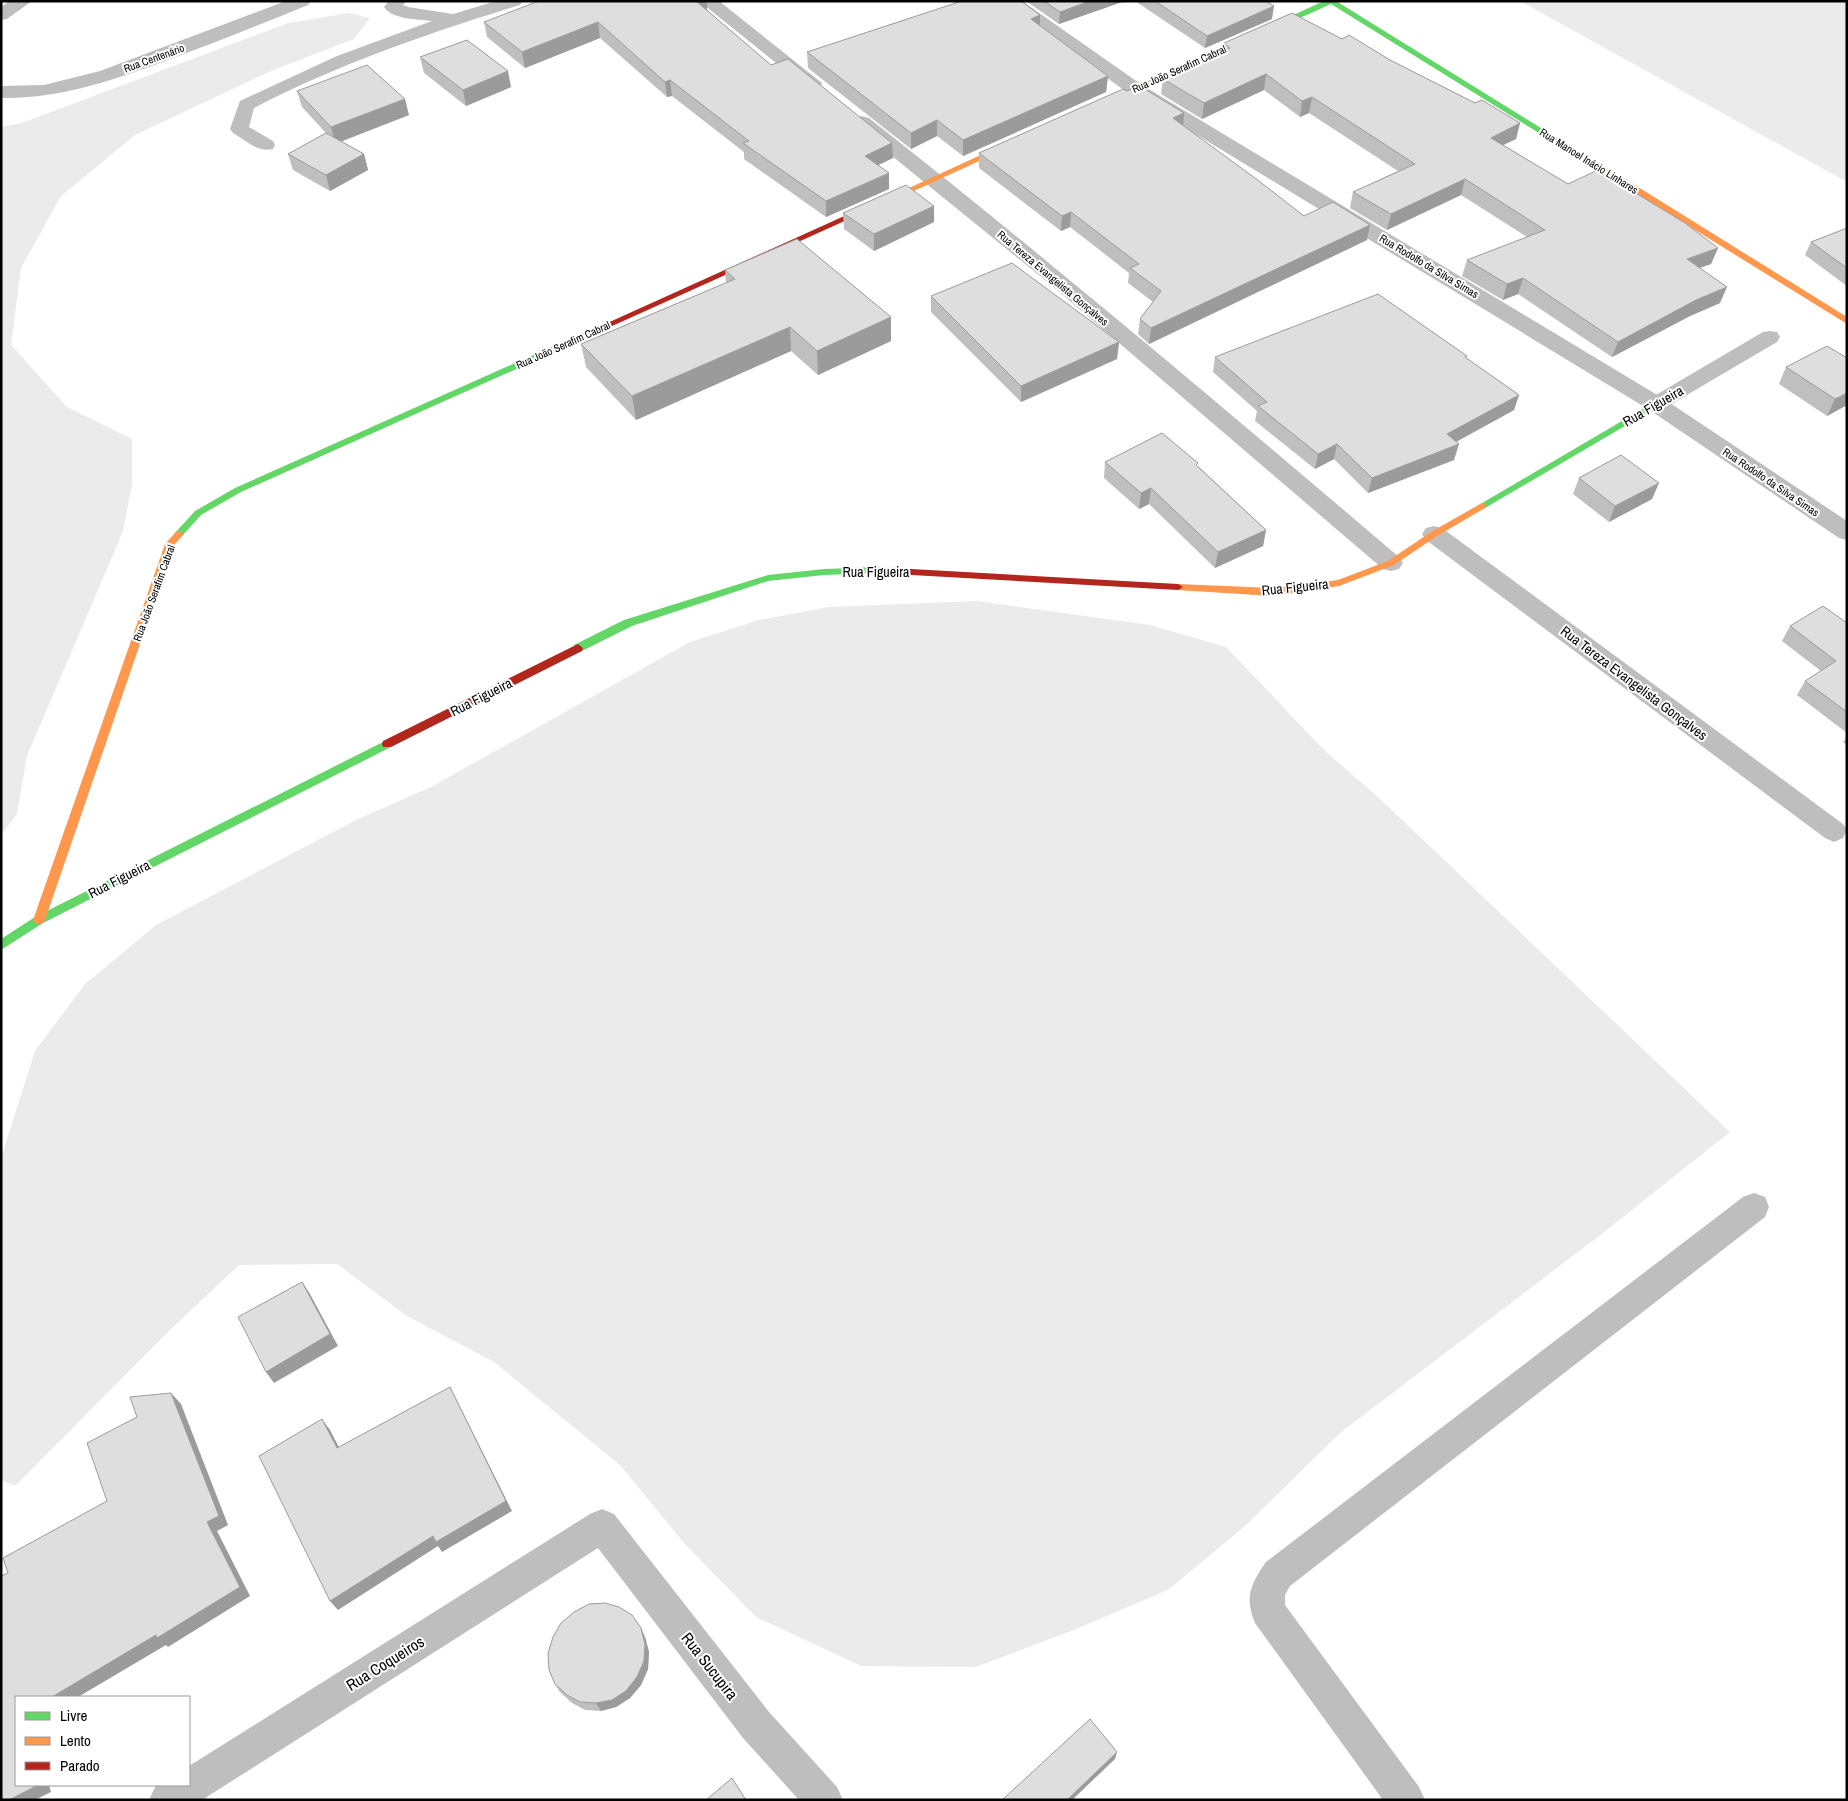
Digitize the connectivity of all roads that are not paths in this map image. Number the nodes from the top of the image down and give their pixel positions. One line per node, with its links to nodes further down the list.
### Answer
1 (23, 1): 8 (street)
2 (302, 1): 11 (street, Rua Centenário)
3 (398, 1): 9 (lane)
4 (514, 1): 9 (lane)
5 (708, 1): 12 (street)
6 (1010, 1): 10 (street, Rua Rodolfo da Silva Simas)
7 (1331, 1): 10 (street, Rua João Serafim Cabral); 18 (street, Rua Manoel Inácio Linhares)
8 (1, 15)
9 (454, 19): 16 (lane)
10 (1135, 88): 13 (street, Rua João Serafim Cabral); 20 (street, Rua Rodolfo da Silva Simas)
11 (1, 92)
12 (825, 93)
13 (1092, 108)
14 (848, 112): 17 (street, Rua Tereza Evangelista Gonçalves)
15 (1022, 140): 17 (street, Rua João Serafim Cabral)
16 (266, 145)
17 (934, 179): 23 (street, Rua Tereza Evangelista Gonçalves); 25 (street, Rua João Serafim Cabral)
18 (1847, 321)
19 (1770, 337): 20 (lane, Rua Figueira)
20 (1656, 404): 21 (street, Rua Rodolfo da Silva Simas); 22 (street, Rua Figueira)
21 (1847, 532)
22 (1434, 534): 23 (street, Rua Figueira); 24 (street, Rua Tereza Evangelista Gonçalves)
23 (1391, 563): 25 (street, Rua Figueira)
24 (1834, 831)
25 (39, 920): 26 (street, Rua Figueira)
26 (1, 945)
27 (1754, 1207): 31 (street)
28 (602, 1526): 29 (street, Rua Coqueiros); 30 (street, Rua Sucupira)
29 (168, 1800)
30 (824, 1800)
31 (1406, 1800)

